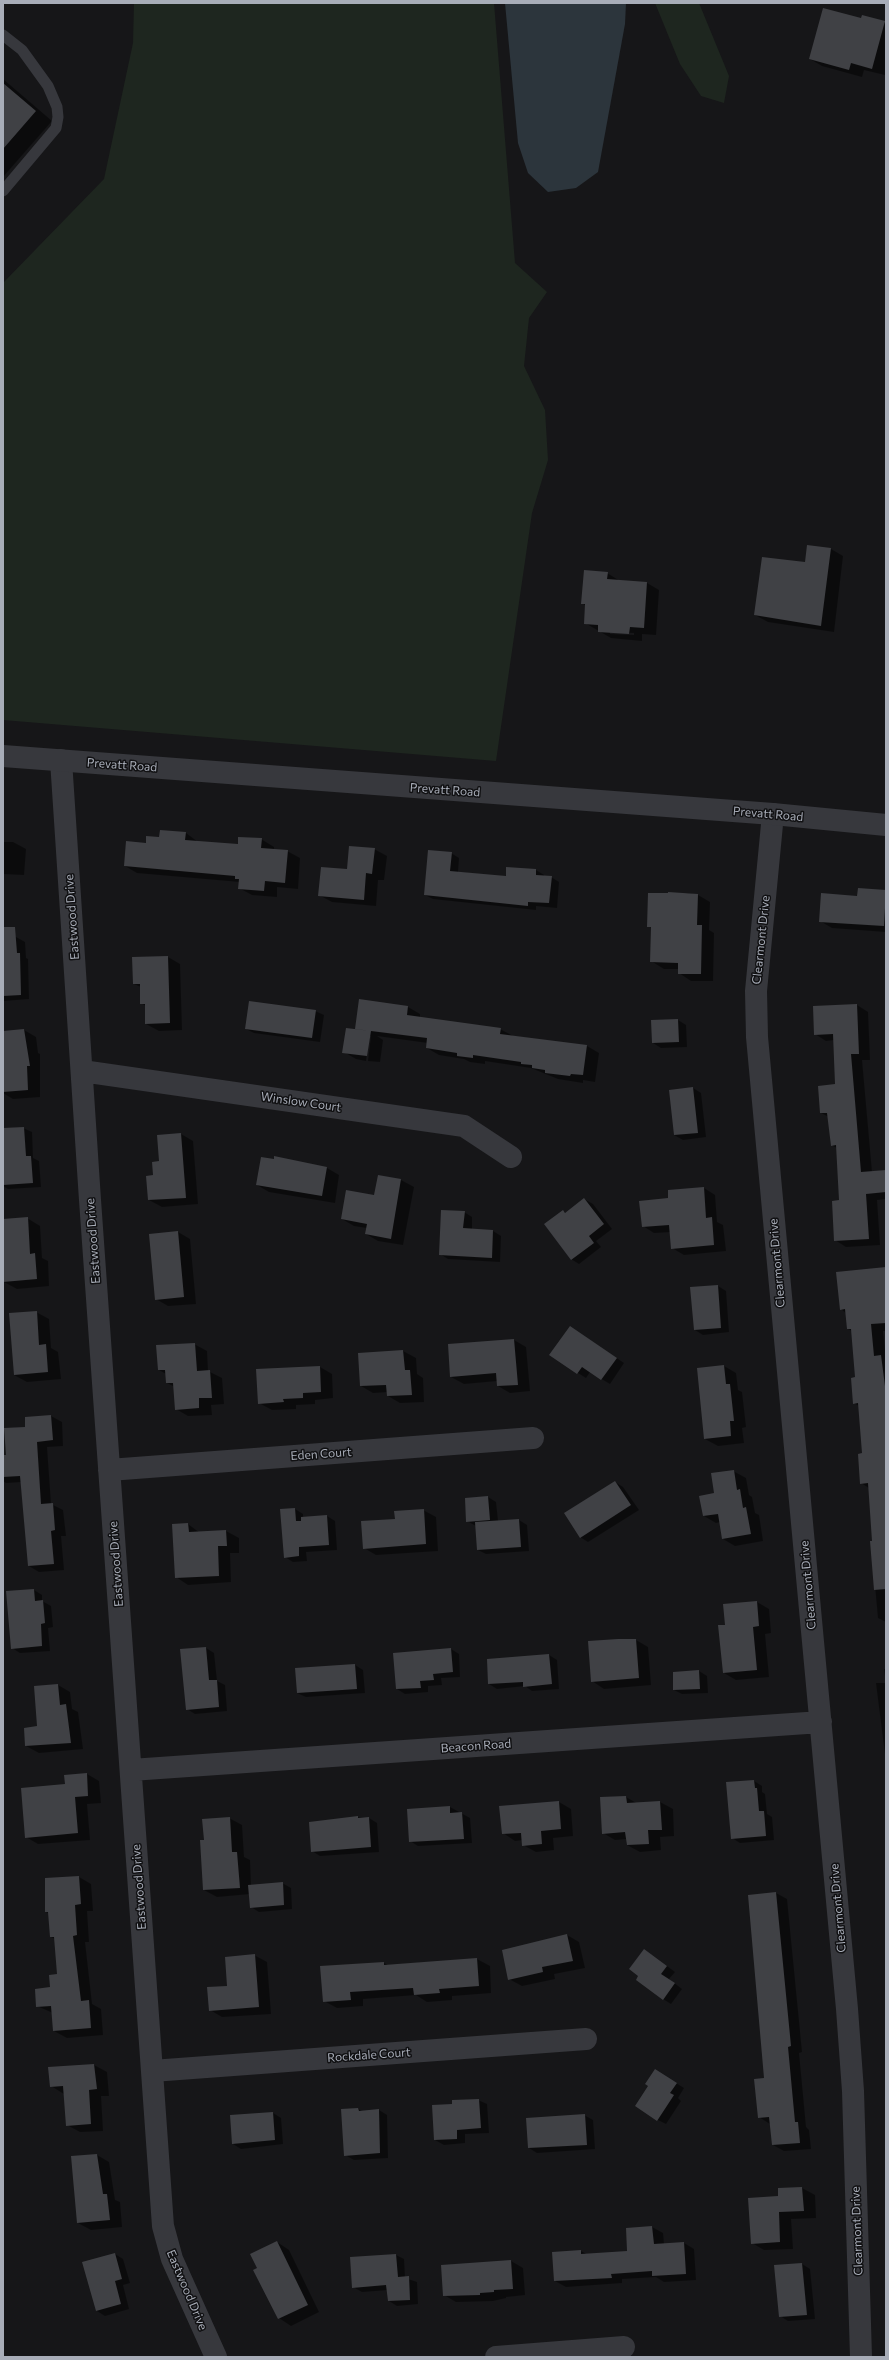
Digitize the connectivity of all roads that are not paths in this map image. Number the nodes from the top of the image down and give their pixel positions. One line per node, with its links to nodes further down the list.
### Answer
1 (3, 35): 2 (lane)
2 (3, 191)
3 (3, 756): 4 (street, Prevatt Road)
4 (61, 760): 5 (street, Prevatt Road); 7 (street, Eastwood Drive)
5 (773, 814): 6 (street, Prevatt Road); 11 (street, Clearmont Drive)
6 (886, 825)
7 (82, 1071): 8 (street, Winslow Court); 10 (street, Eastwood Drive)
8 (511, 1157)
9 (533, 1438): 10 (street, Eden Court)
10 (109, 1470): 12 (street, Eastwood Drive)
11 (821, 1722): 12 (street, Beacon Road); 18 (street, Clearmont Drive)
12 (131, 1770): 14 (street, Eastwood Drive)
13 (586, 2039): 14 (street, Rockdale Court)
14 (152, 2071): 16 (street, Eastwood Drive)
15 (624, 2347): 17 (street)
16 (216, 2357)
17 (496, 2357)
18 (861, 2357)

